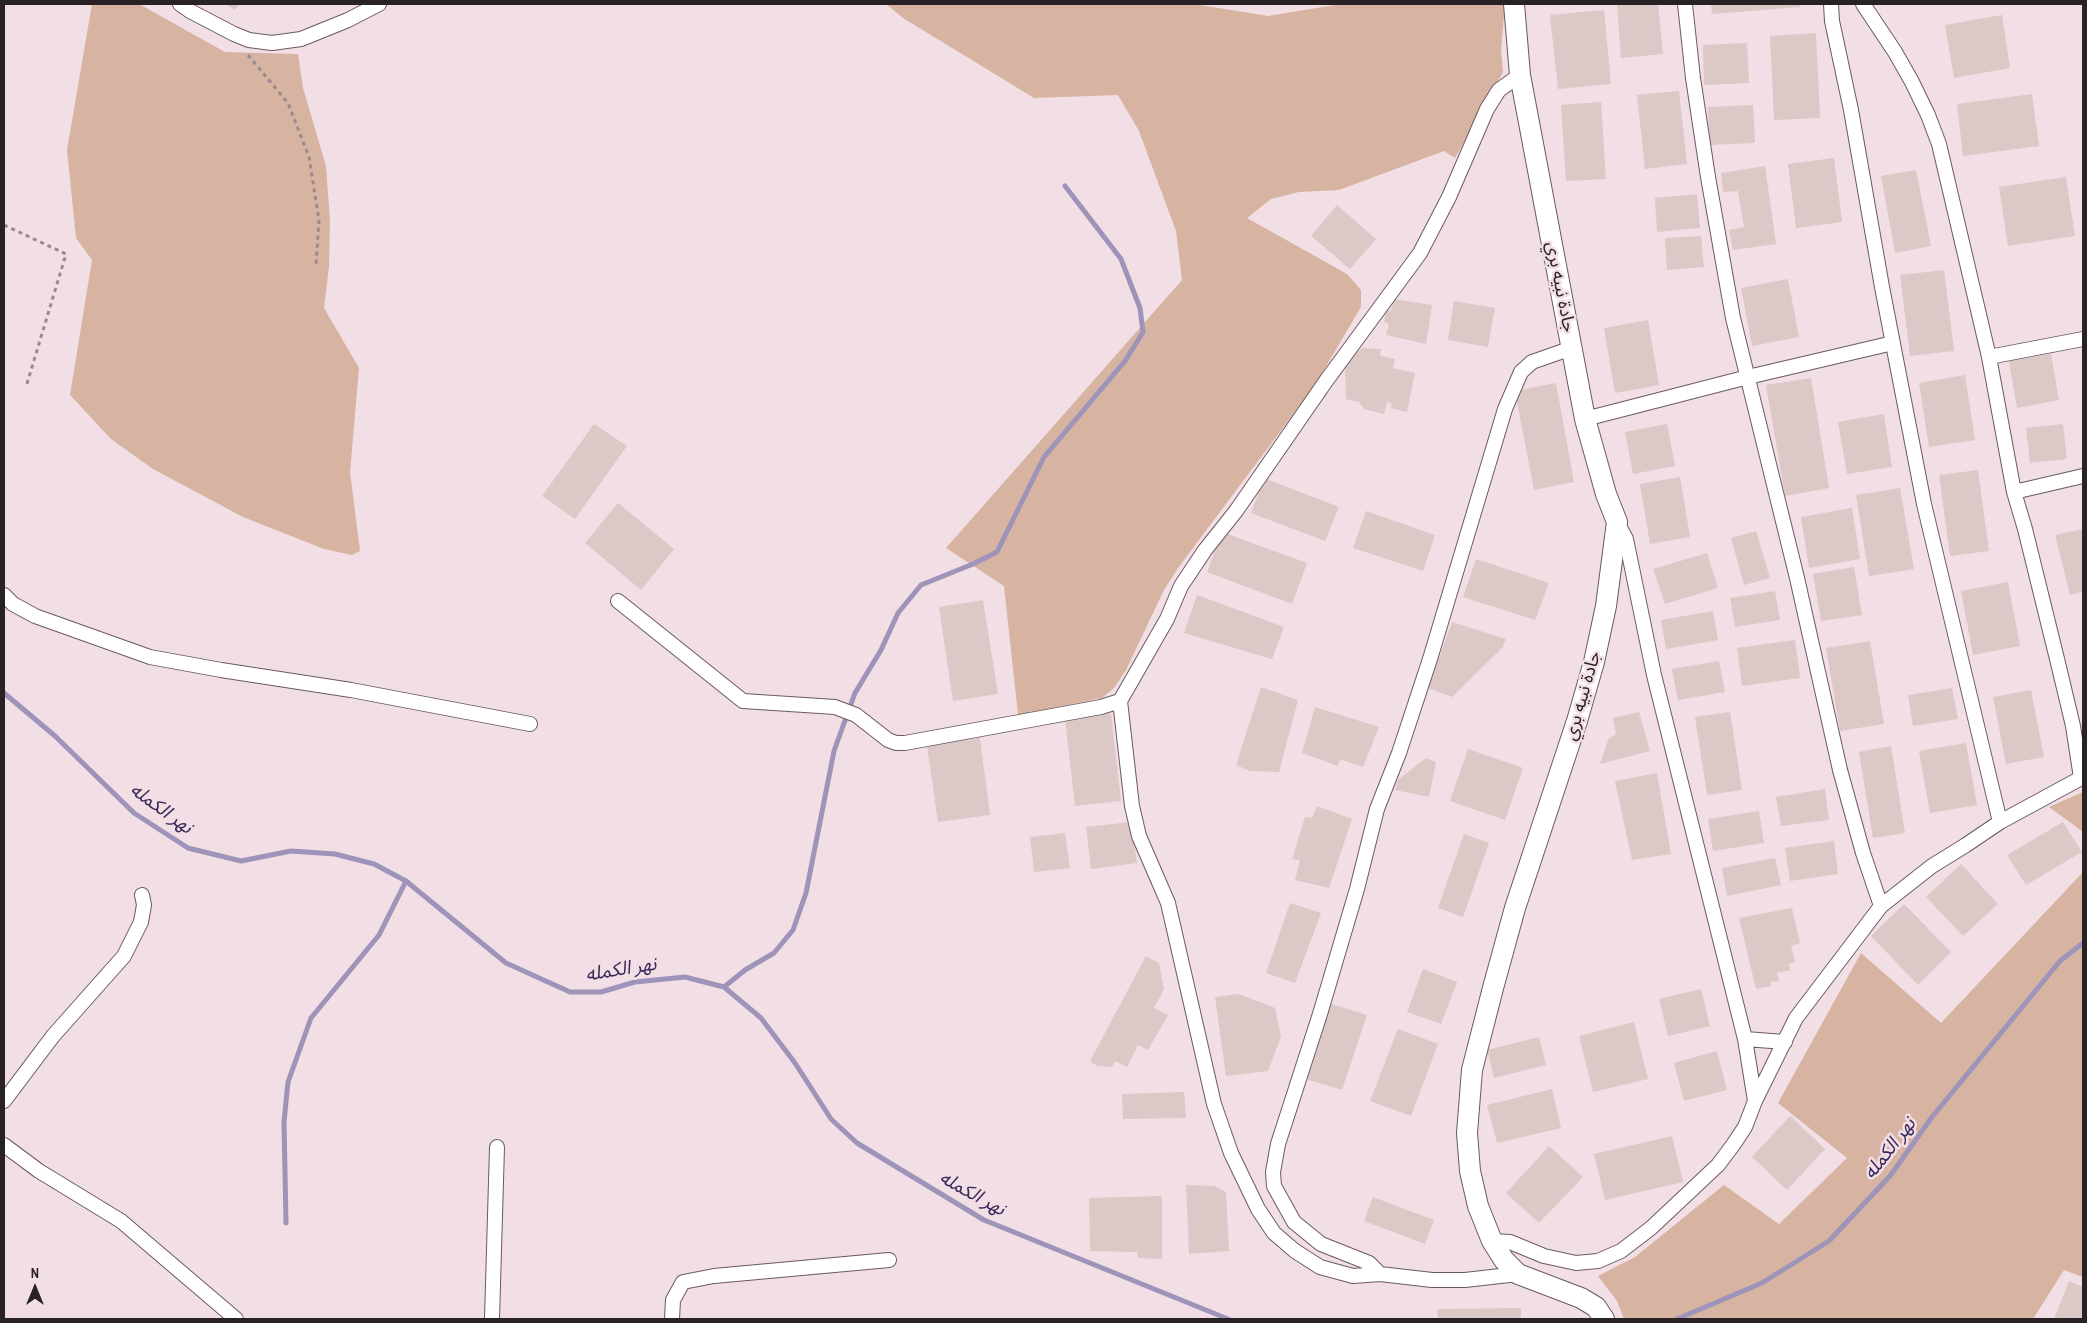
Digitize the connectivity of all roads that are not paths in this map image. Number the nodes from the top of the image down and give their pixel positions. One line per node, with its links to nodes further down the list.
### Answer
1 (180, 4): 2 (street)
2 (379, 4)
3 (1514, 4): 7 (street, جادة نبيه بري)
4 (1685, 4): 12 (street)
5 (1831, 4): 9 (street)
6 (1863, 4): 11 (street)
7 (1520, 75): 10 (street, جادة نبيه بري); 19 (street)
8 (2083, 339): 11 (street)
9 (1893, 343): 12 (street); 22 (street)
10 (1572, 348): 13 (street, جادة نبيه بري); 33 (street)
11 (1989, 357): 15 (street)
12 (1748, 377): 13 (street); 24 (street)
13 (1585, 419): 16 (street, جادة نبيه بري)
14 (2083, 476): 15 (street)
15 (2014, 492): 21 (street)
16 (1617, 522): 25 (street); 31 (street, جادة نبيه بري)
17 (4, 595): 20 (street)
18 (618, 601): 19 (street)
19 (1120, 701): 33 (street)
20 (530, 724)
21 (2082, 777): 22 (street)
22 (2000, 822): 24 (street)
23 (142, 895): 27 (street)
24 (1881, 906): 26 (street)
25 (1745, 1039): 26 (street); 28 (street)
26 (1785, 1042): 28 (street)
27 (4, 1101)
28 (1756, 1101): 31 (street)
29 (4, 1145): 35 (street)
30 (497, 1147): 36 (street)
31 (1492, 1241): 34 (street, جادة نبيه بري)
32 (889, 1260): 37 (street)
33 (1380, 1274): 34 (street)
34 (1518, 1274): 38 (street, جادة نبيه بري)
35 (236, 1319)
36 (492, 1319)
37 (672, 1319)
38 (1604, 1319)

